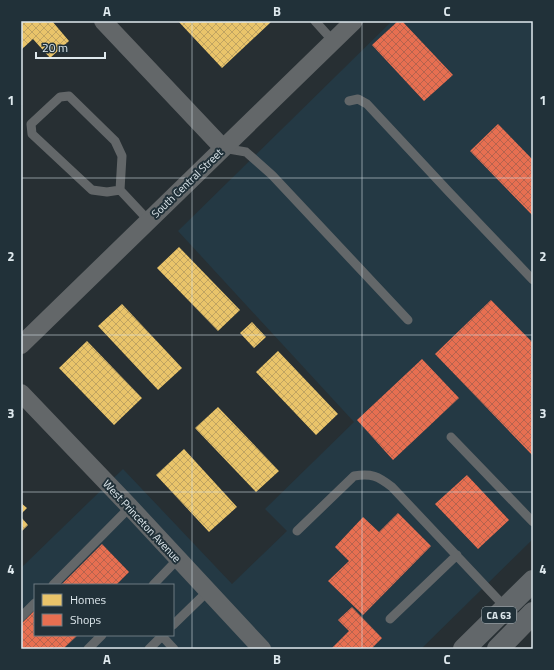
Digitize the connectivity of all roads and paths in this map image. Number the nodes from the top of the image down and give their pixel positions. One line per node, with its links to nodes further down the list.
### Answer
1 (104, 21): 6 (street)
2 (315, 21): 4 (lane)
3 (354, 21): 4 (street, South Central Street)
4 (334, 41): 6 (street, South Central Street)
5 (349, 101): 9 (lane)
6 (223, 148): 8 (street, South Central Street); 10 (lane)
7 (120, 190): 7 (lane); 8 (lane)
8 (148, 220): 11 (street, South Central Street)
9 (533, 280)
10 (408, 320)
11 (21, 345)
12 (21, 393): 14 (street, West Princeton Avenue)
13 (451, 437): 15 (lane)
14 (130, 507): 18 (street, West Princeton Avenue); 20 (lane)
15 (533, 522)
16 (297, 531): 17 (lane)
17 (457, 555): 24 (lane); 27 (lane)
18 (178, 559): 21 (lane); 22 (street, West Princeton Avenue)
19 (533, 582): 24 (main road, CA 63)
20 (54, 584)
21 (154, 584)
22 (208, 591): 28 (lane); 34 (street, West Princeton Avenue)
23 (34, 604): 25 (lane)
24 (506, 608): 26 (lane); 35 (main road, CA 63)
25 (21, 617)
26 (528, 618): 36 (main road)
27 (390, 619)
28 (174, 624)
29 (101, 636): 31 (lane)
30 (162, 636): 32 (lane); 33 (lane)
31 (88, 649)
32 (149, 649)
33 (174, 649)
34 (262, 649)
35 (464, 649)
36 (498, 649)

